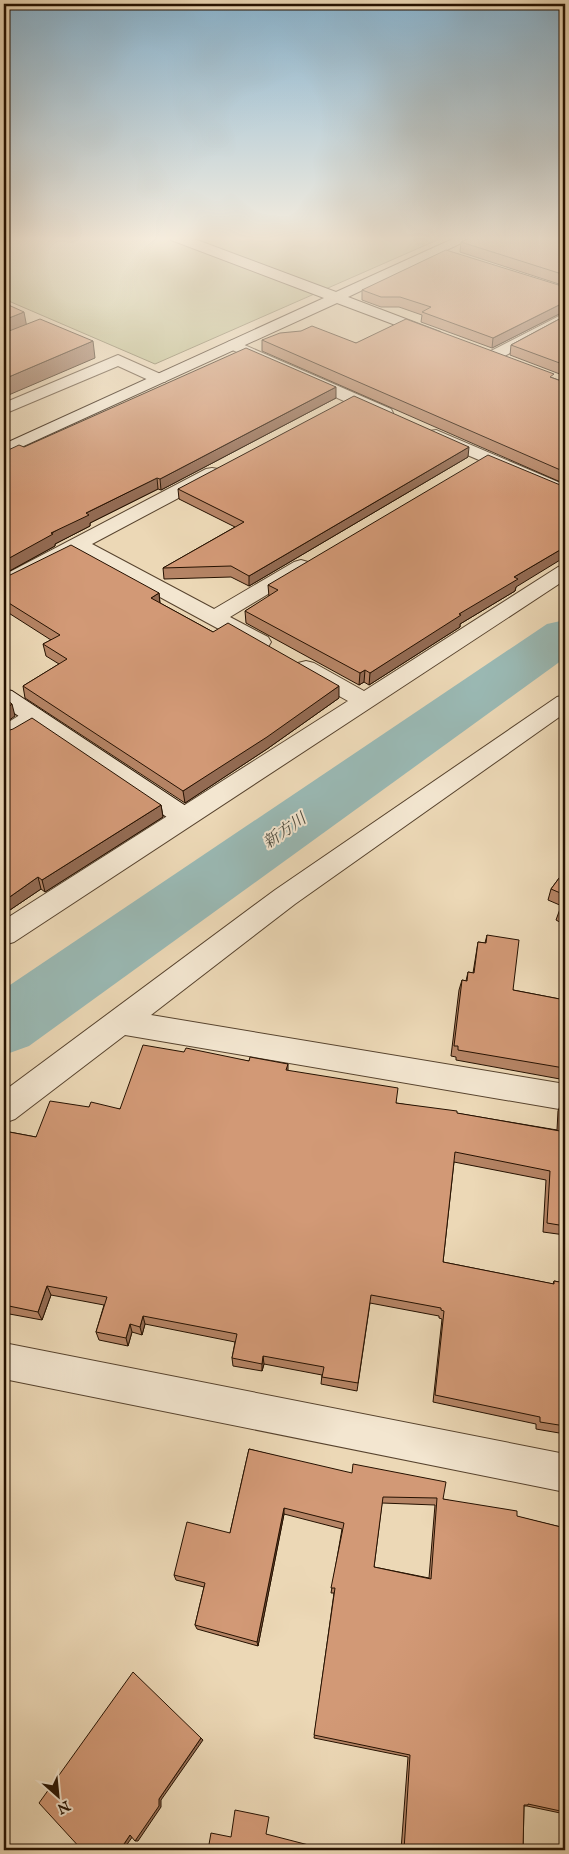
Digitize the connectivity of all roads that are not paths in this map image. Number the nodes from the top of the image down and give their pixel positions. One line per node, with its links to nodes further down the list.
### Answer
1 (280, 324): 5 (street)
2 (405, 324): 4 (street)
3 (553, 324): 7 (street)
4 (450, 340)
5 (233, 345): 9 (street); 10 (street)
6 (476, 350): 7 (street)
7 (493, 356): 8 (street)
8 (511, 363)
9 (159, 379): 12 (street); 15 (street)
10 (353, 398): 11 (street); 13 (street)
11 (334, 408)
12 (4, 409)
13 (400, 419)
14 (418, 427): 16 (street)
15 (4, 450)
16 (485, 457): 18 (street); 19 (street)
17 (231, 463): 20 (street)
18 (466, 468)
19 (565, 492)
20 (77, 544): 23 (street); 24 (street)
21 (316, 558): 24 (street)
22 (565, 571): 26 (street)
23 (4, 583)
24 (216, 617): 26 (street)
25 (4, 696): 28 (street)
26 (366, 701): 30 (street)
27 (565, 702): 32 (street)
28 (34, 716): 29 (street); 30 (street)
29 (4, 735)
30 (183, 816): 31 (street)
31 (4, 934)
32 (122, 1022): 33 (street); 34 (street)
33 (565, 1097)
34 (4, 1109)
35 (4, 1361): 36 (street)
36 (565, 1473)

